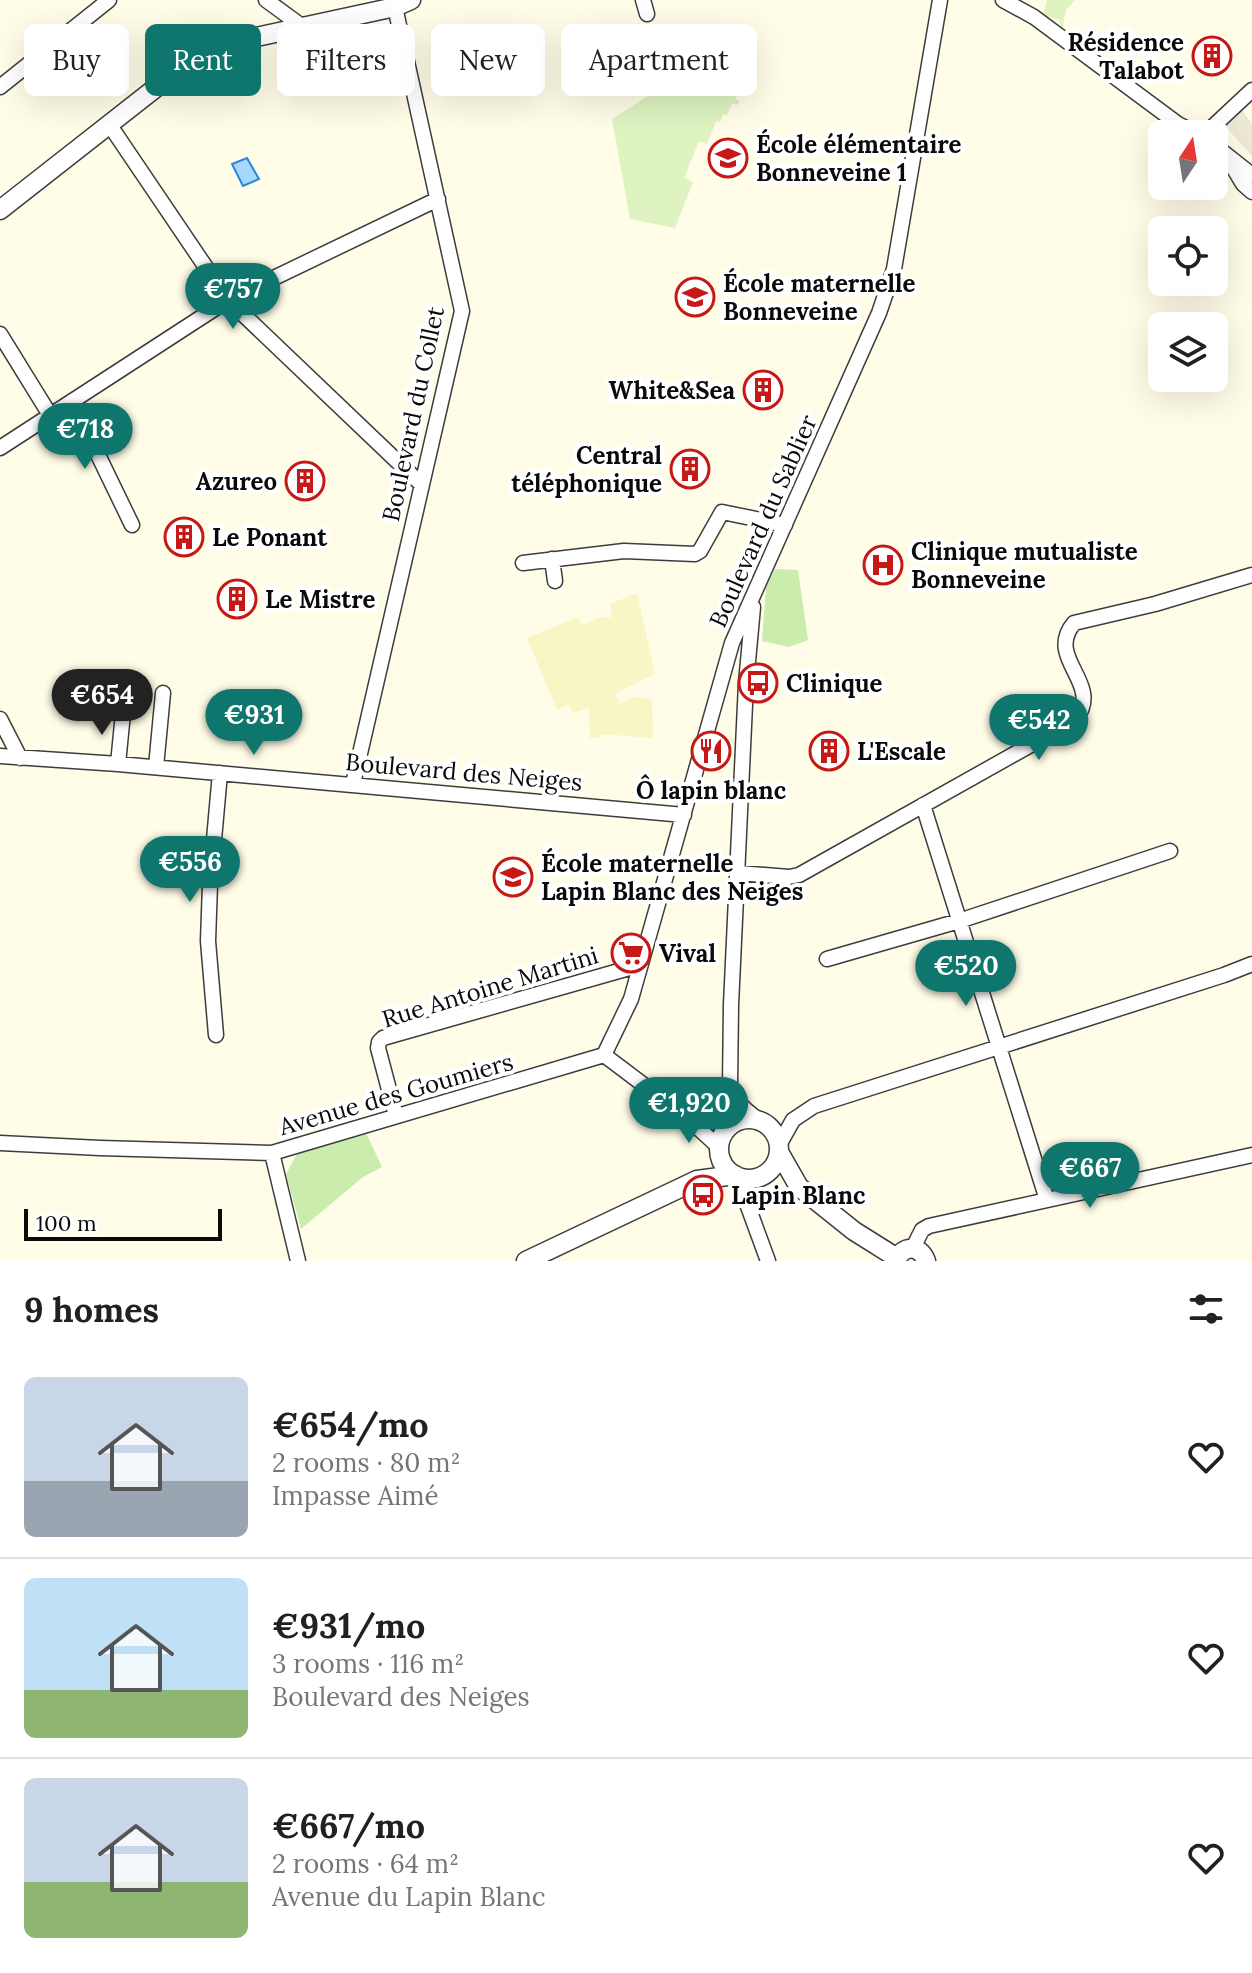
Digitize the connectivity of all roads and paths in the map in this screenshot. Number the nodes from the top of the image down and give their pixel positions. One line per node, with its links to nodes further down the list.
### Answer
1 (109, 0): 9 (street)
2 (940, 0): 27 (street, Boulevard du Sablier)
3 (1003, 0): 11 (street)
4 (277, 2): 6 (street)
5 (403, 3): 7 (street); 18 (street, Boulevard du Collet)
6 (300, 24)
7 (316, 24)
8 (277, 33): 13 (street)
9 (0, 87)
10 (1252, 90): 12 (street)
11 (1173, 120)
12 (1220, 120)
13 (109, 124): 19 (street); 20 (street)
14 (1228, 156): 16 (street)
15 (1228, 162): 17 (street)
16 (1252, 175)
17 (1252, 192)
18 (438, 199): 20 (street); 25 (street, Boulevard du Collet)
19 (0, 210)
20 (228, 300): 22 (street); 25 (street)
21 (0, 334): 23 (street)
22 (72, 401): 23 (street); 26 (street)
23 (50, 415): 24 (street)
24 (0, 448)
25 (421, 484): 41 (street, Boulevard du Collet)
26 (132, 525)
27 (785, 525): 28 (street); 32 (street, Boulevard du Sablier)
28 (552, 559): 29 (street); 31 (street)
29 (523, 563)
30 (1252, 575): 42 (street)
31 (555, 581)
32 (755, 592): 43 (street, Boulevard du Sablier); 45 (street)
33 (163, 693): 39 (street)
34 (123, 713): 38 (street)
35 (0, 719): 37 (street)
36 (0, 756): 37 (street, Boulevard des Neiges)
37 (20, 758): 38 (street, Boulevard des Neiges)
38 (118, 764): 39 (street, Boulevard des Neiges)
39 (156, 767): 40 (street, Boulevard des Neiges)
40 (220, 773): 41 (street, Boulevard des Neiges); 50 (street)
41 (353, 784): 43 (street, Boulevard des Neiges)
42 (923, 805): 45 (street); 46 (street)
43 (684, 815): 49 (street, Boulevard du Sablier)
44 (1170, 851): 46 (street)
45 (738, 873): 56 (street)
46 (959, 921): 47 (street); 51 (street)
47 (827, 959)
48 (1252, 964): 51 (street)
49 (640, 965): 52 (street, Boulevard du Sablier); 53 (street, Rue Antoine Martini)
50 (216, 1035)
51 (998, 1048): 58 (street); 65 (street)
52 (604, 1055): 53 (street, Avenue des Goumiers); 54 (street)
53 (396, 1116): 60 (street, Avenue des Goumiers)
54 (685, 1116): 55 (street); 59 (street)
55 (736, 1122): 56 (street); 59 (street)
56 (761, 1122): 58 (street)
57 (0, 1143): 60 (street, Avenue des Goumiers)
58 (779, 1148): 62 (street); 64 (street)
59 (720, 1149): 62 (street); 63 (street)
60 (272, 1153): 67 (street)
61 (1252, 1155): 65 (street)
62 (746, 1177): 63 (street); 64 (street); 69 (street)
63 (697, 1180): 68 (street)
64 (799, 1187): 66 (street)
65 (1047, 1200): 66 (street)
66 (908, 1257)
67 (298, 1261)
68 (526, 1261)
69 (768, 1261)

